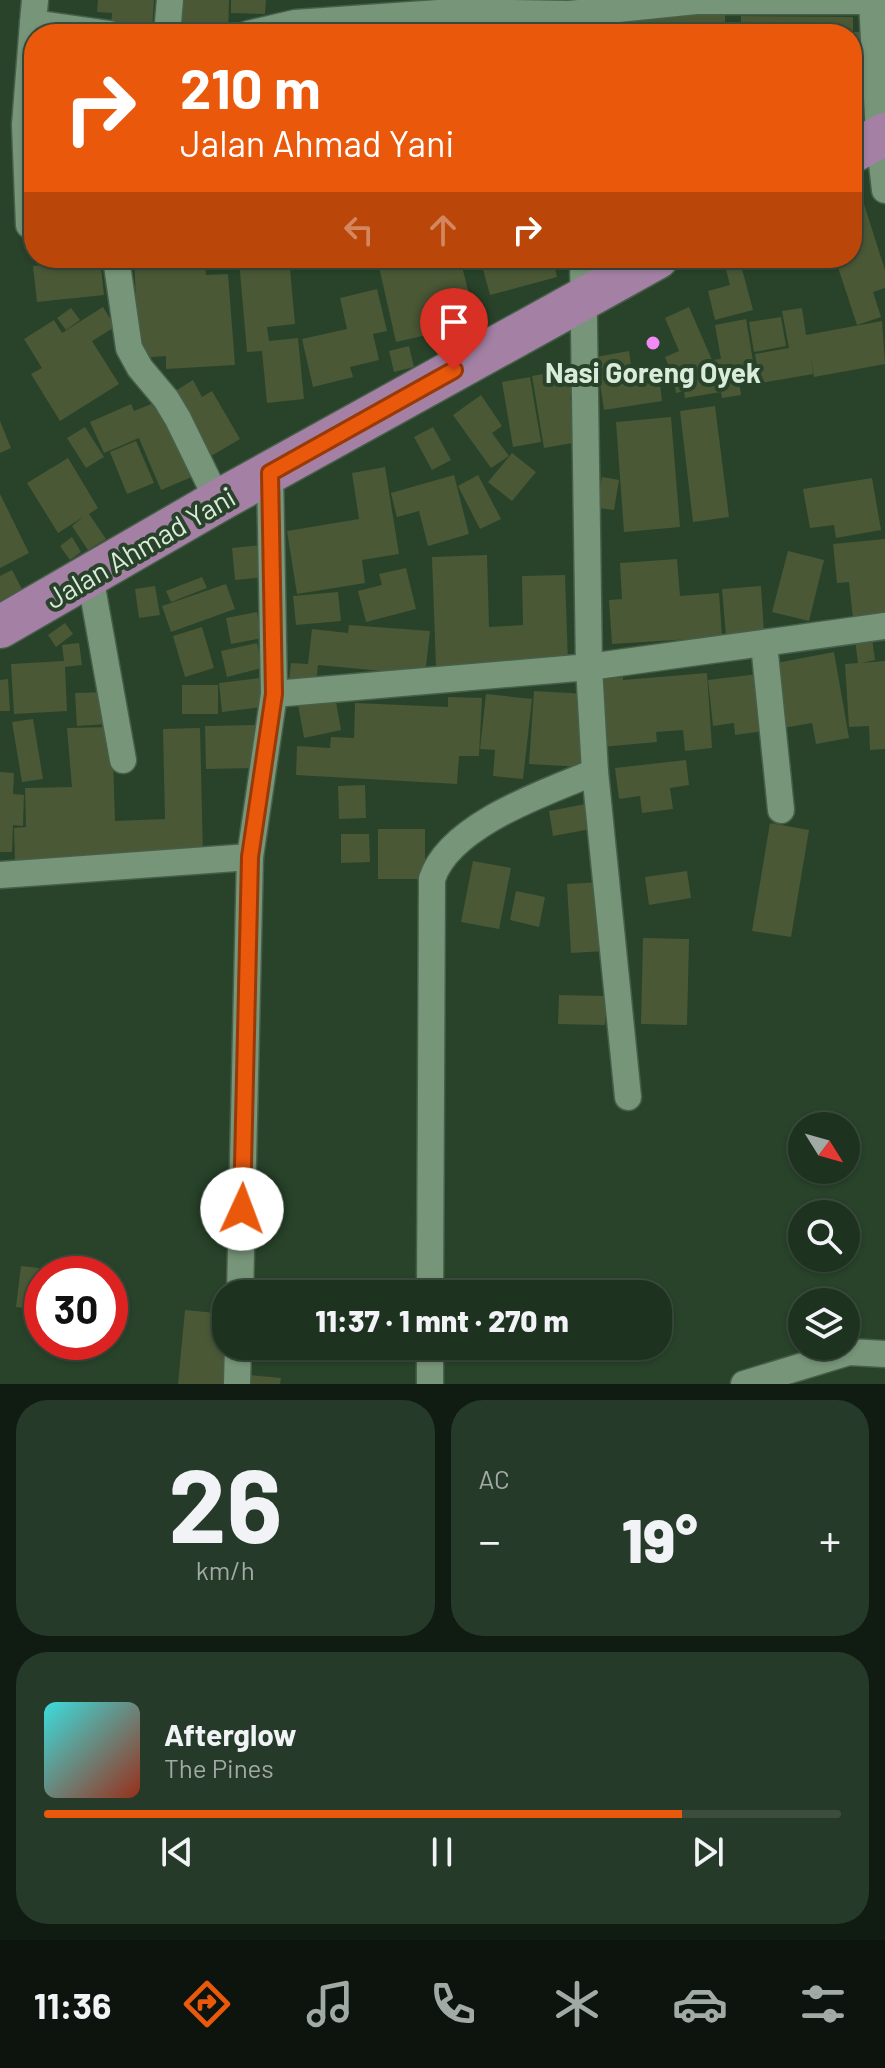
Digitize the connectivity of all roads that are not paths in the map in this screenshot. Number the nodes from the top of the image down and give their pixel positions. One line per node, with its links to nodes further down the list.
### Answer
1 (170, 0): 6 (street)
2 (872, 1): 4 (street); 8 (street)
3 (34, 11): 5 (street)
4 (570, 16): 7 (street)
5 (77, 24)
6 (168, 24)
7 (291, 24)
8 (872, 141): 9 (street)
9 (885, 190)
10 (117, 268): 14 (street)
11 (621, 268): 12 (highway, Jalan Ahmad Yani)
12 (585, 278): 13 (highway, Jalan Ahmad Yani); 19 (street)
13 (270, 473): 14 (highway, Jalan Ahmad Yani); 20 (street)
14 (218, 501): 15 (highway, Jalan Ahmad Yani)
15 (90, 576): 17 (highway, Jalan Ahmad Yani); 21 (street)
16 (885, 626): 18 (street)
17 (0, 627)
18 (764, 644): 19 (street); 23 (street)
19 (589, 667): 20 (street); 22 (street)
20 (274, 694): 24 (street)
21 (123, 760)
22 (595, 772): 26 (street); 28 (street)
23 (781, 810)
24 (250, 857): 25 (street); 27 (street)
25 (0, 875)
26 (628, 1097)
27 (240, 1280)
28 (430, 1280)
29 (885, 1354): 34 (street)
30 (238, 1360): 32 (street)
31 (430, 1360): 33 (street)
32 (237, 1384)
33 (430, 1384)
34 (744, 1384)

